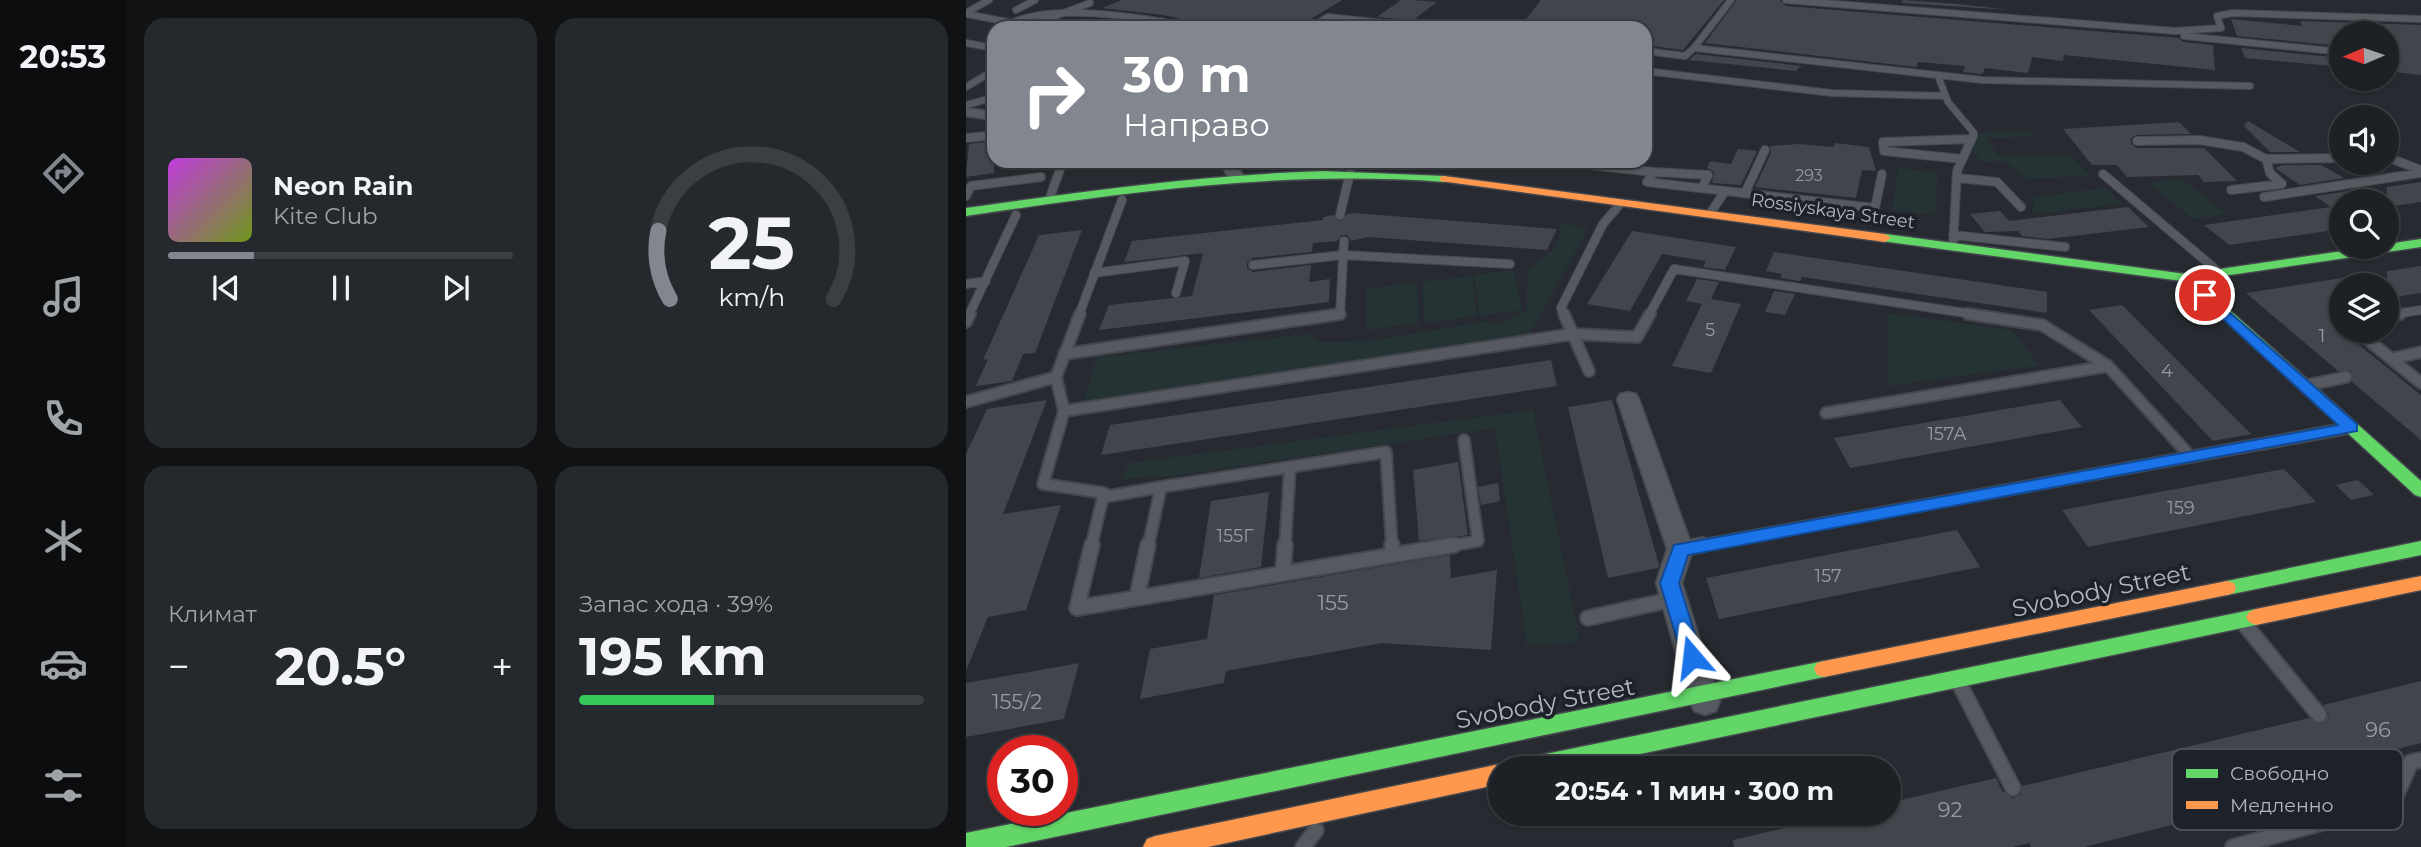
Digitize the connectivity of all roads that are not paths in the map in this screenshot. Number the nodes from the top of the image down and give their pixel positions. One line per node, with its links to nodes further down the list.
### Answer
1 (989, 0): 11 (lane)
2 (1035, 0): 10 (lane)
3 (1731, 0): 23 (lane)
4 (1786, 0): 20 (lane)
5 (1074, 1): 6 (lane)
6 (1092, 2): 7 (lane); 16 (lane)
7 (1100, 4)
8 (1047, 5): 15 (lane)
9 (1108, 5): 13 (lane)
10 (1014, 11)
11 (966, 14): 14 (lane)
12 (2421, 19): 20 (lane)
13 (1162, 20): 17 (lane)
14 (991, 21)
15 (1014, 21)
16 (1042, 21)
17 (1166, 21)
18 (1321, 21): 19 (lane)
19 (1365, 21)
20 (2063, 24): 24 (lane)
21 (966, 43): 22 (lane)
22 (987, 47)
23 (1695, 48): 25 (lane); 28 (lane)
24 (2329, 51)
25 (1652, 52)
26 (1652, 72): 31 (lane)
27 (987, 75): 30 (lane)
28 (1938, 76): 29 (lane); 31 (lane)
29 (2250, 86)
30 (966, 87)
31 (1945, 96): 38 (lane)
32 (987, 99): 33 (lane)
33 (966, 105)
34 (966, 112): 35 (street)
35 (987, 115)
36 (987, 136): 37 (lane)
37 (966, 138)
38 (1971, 138): 42 (lane); 42 (lane)
39 (2137, 141): 43 (lane)
40 (1765, 150): 61 (lane)
41 (2329, 158): 43 (lane)
42 (1962, 159): 57 (lane)
43 (2266, 159): 59 (lane)
44 (2421, 160): 46 (lane)
45 (2399, 161): 46 (lane)
46 (2408, 164): 50 (lane)
47 (1060, 168): 64 (lane)
48 (1231, 168): 56 (street)
49 (1612, 168): 52 (lane)
50 (2421, 171): 63 (lane)
51 (1350, 173): 56 (main road, Rossiyskaya Street); 66 (main road, Rossiyskaya Street); 71 (lane)
52 (1654, 173): 58 (lane); 58 (lane)
53 (1882, 174): 61 (lane)
54 (2104, 174): 80 (lane)
55 (1041, 177): 62 (lane)
56 (1237, 178): 64 (main road, Rossiyskaya Street); 65 (main road, Rossiyskaya Street)
57 (1956, 178): 67 (lane); 74 (lane)
58 (1702, 188): 60 (lane)
59 (2231, 190)
60 (1725, 191): 61 (lane); 69 (lane)
61 (1745, 193)
62 (966, 196)
63 (2264, 197)
64 (1049, 200): 68 (main road, Rossiyskaya Street)
65 (1122, 200): 70 (main road, Rossiyskaya Street); 81 (lane)
66 (1621, 203): 69 (main road, Rossiyskaya Street); 89 (lane)
67 (2021, 207)
68 (966, 212)
69 (1710, 214): 74 (main road, Rossiyskaya Street)
70 (1016, 215): 72 (main road, Rossiyskaya Street); 83 (lane)
71 (1340, 215)
72 (966, 222)
73 (1344, 241): 77 (lane)
74 (1953, 241): 76 (lane); 82 (main road, Rossiyskaya Street)
75 (2421, 243): 80 (main road, Rossiyskaya Street)
76 (2065, 247)
77 (1343, 255): 78 (lane); 79 (lane); 92 (lane)
78 (1510, 264)
79 (1253, 265)
80 (2220, 273): 82 (main road, Rossiyskaya Street)
81 (1094, 274): 85 (lane); 92 (lane)
82 (2186, 278): 99 (main road)
83 (986, 281): 84 (lane); 88 (lane)
84 (966, 284)
85 (1176, 293)
86 (2421, 310): 87 (lane)
87 (2399, 314)
88 (966, 322)
89 (1573, 334): 94 (lane); 95 (lane); 102 (lane)
90 (2369, 343): 93 (lane)
91 (2421, 352): 93 (lane)
92 (1064, 354): 96 (lane)
93 (2390, 364): 98 (lane)
94 (2108, 366): 103 (lane); 106 (lane)
95 (1589, 371)
96 (1056, 377): 101 (lane); 102 (lane)
97 (2346, 377): 99 (lane)
98 (2421, 383)
99 (2305, 385): 104 (main road)
100 (1628, 399): 112 (street)
101 (966, 402)
102 (1064, 411): 110 (lane)
103 (1826, 413)
104 (2351, 428): 106 (lane); 109 (main road)
105 (1464, 440): 113 (lane)
106 (2191, 457): 112 (lane)
107 (1290, 467): 108 (lane); 113 (lane); 114 (lane)
108 (1161, 487): 110 (lane); 116 (lane)
109 (2421, 491)
110 (1104, 497): 116 (lane)
111 (2421, 548): 121 (main road, Svobody Street)
112 (1680, 550): 117 (street)
113 (1393, 555): 114 (lane)
114 (1283, 573): 116 (lane)
115 (2421, 583): 119 (main road)
116 (1137, 597)
117 (1674, 599): 118 (lane); 121 (street)
118 (1588, 618)
119 (2241, 620): 120 (main road); 122 (lane)
120 (1957, 678): 123 (main road); 128 (lane)
121 (1703, 694): 123 (street); 131 (main road, Svobody Street)
122 (2319, 715)
123 (1713, 729): 124 (main road)
124 (1584, 756)
125 (2421, 760): 127 (lane)
126 (1488, 777): 129 (main road)
127 (2403, 780)
128 (2013, 788)
129 (1334, 809): 132 (main road); 133 (lane)
130 (2296, 830): 134 (lane)
131 (966, 844)
132 (1156, 847)
133 (1303, 847)
134 (2233, 847)

